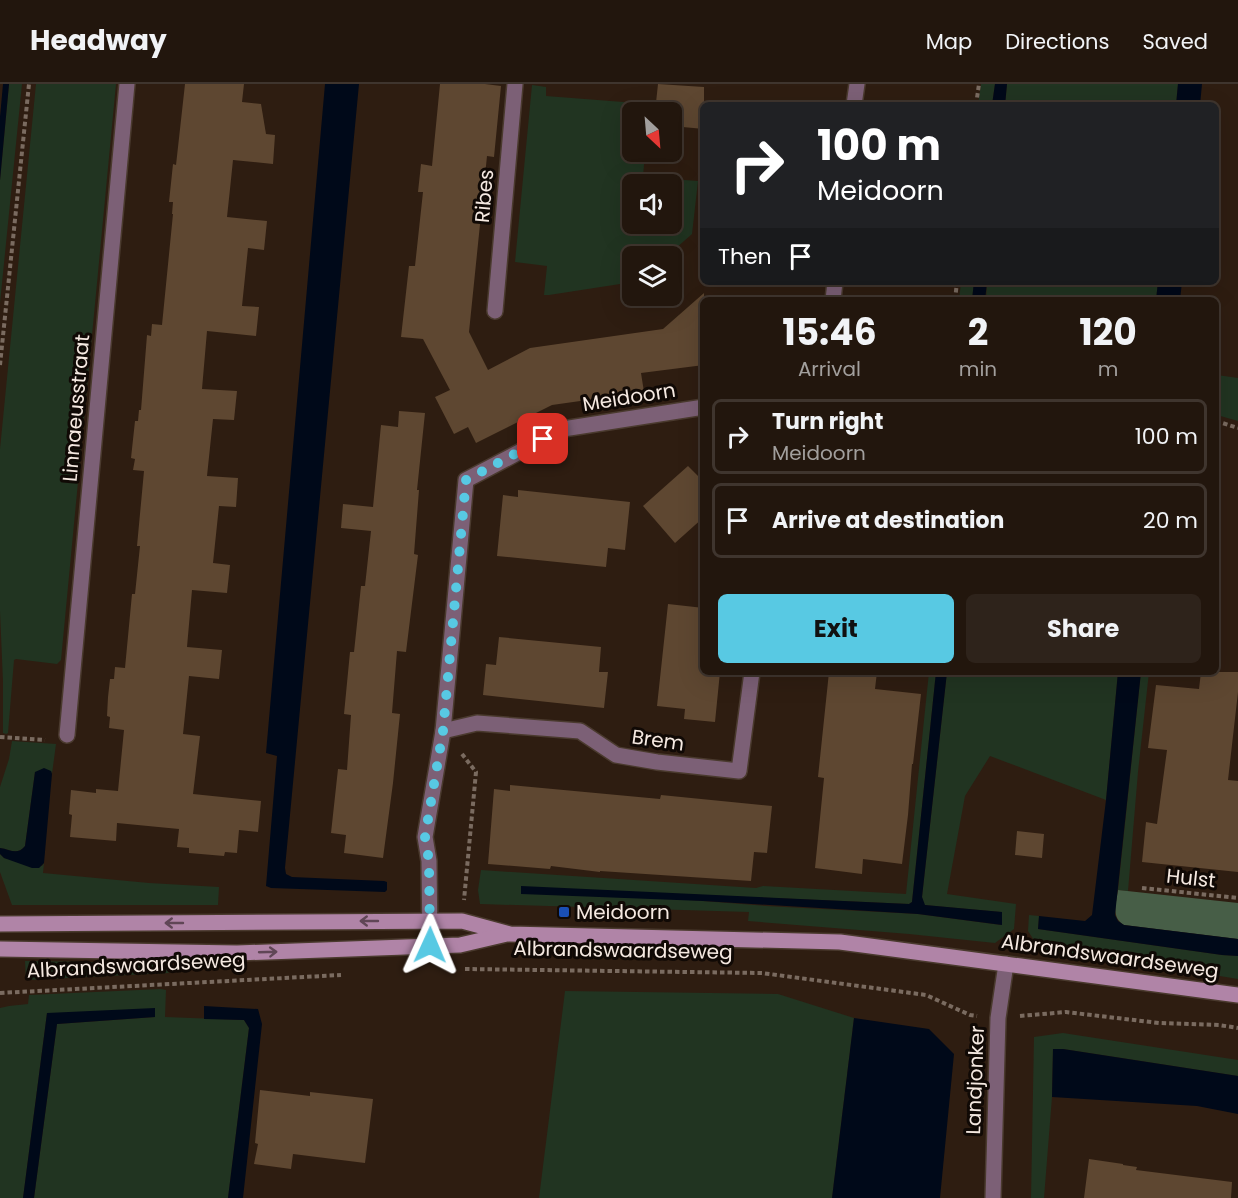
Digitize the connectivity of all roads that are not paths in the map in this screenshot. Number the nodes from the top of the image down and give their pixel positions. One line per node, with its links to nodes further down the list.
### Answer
1 (127, 84): 9 (street, Linnaeusstraat)
2 (515, 84): 5 (street, Ribes)
3 (857, 84): 4 (street)
4 (854, 102)
5 (495, 311)
6 (700, 408): 8 (street, Meidoorn)
7 (752, 675): 8 (street, Brem)
8 (443, 731): 10 (street, Meidoorn)
9 (67, 735)
10 (431, 921): 11 (street, Albrandswaardseweg, one-way to 11); 12 (street, Albrandswaardseweg); 13 (street, Meidoorn)
11 (0, 924)
12 (510, 934): 13 (street, Albrandswaardseweg); 15 (street, Albrandswaardseweg)
13 (430, 945): 14 (street, Albrandswaardseweg, one-way to 13)
14 (0, 950)
15 (1005, 964): 16 (street, Albrandswaardseweg); 17 (street, Landjonker)
16 (1238, 995)
17 (993, 1198)

